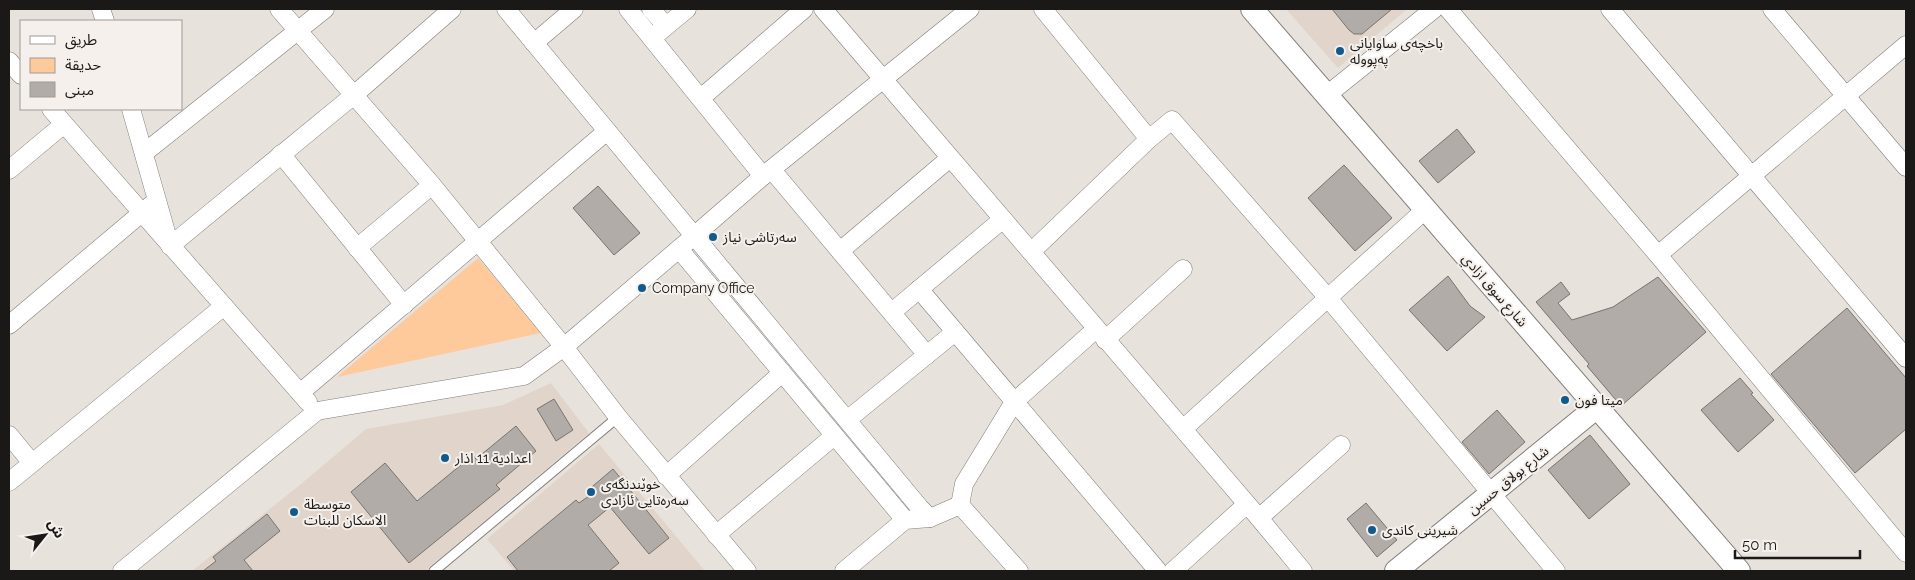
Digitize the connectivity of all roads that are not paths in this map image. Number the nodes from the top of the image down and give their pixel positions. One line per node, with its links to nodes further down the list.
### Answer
1 (279, 9): 19 (street)
2 (325, 9): 19 (street)
3 (452, 9): 26 (street)
4 (506, 9): 21 (street)
5 (574, 9): 21 (street)
6 (628, 9): 20 (street)
7 (651, 9): 18 (street)
8 (686, 9): 18 (street)
9 (804, 9): 29 (street)
10 (823, 9): 25 (street)
11 (970, 9): 25 (street)
12 (1043, 9): 34 (street)
13 (1252, 9): 27 (street, شارع سوق ازادي)
14 (1434, 9): 27 (street)
15 (1448, 9): 54 (street)
16 (1610, 9): 41 (street)
17 (1772, 9): 28 (street)
18 (666, 26): 20 (street)
19 (298, 31): 26 (street); 35 (street)
20 (652, 38): 29 (street)
21 (534, 43): 33 (street)
22 (1906, 45): 28 (street)
23 (9, 61): 24 (street)
24 (20, 74)
25 (883, 80): 37 (street); 40 (street)
26 (354, 95): 36 (street); 42 (street)
27 (1327, 95): 44 (street, شارع سوق ازادي)
28 (1846, 96): 38 (street); 41 (street)
29 (701, 98): 40 (street)
30 (52, 110): 32 (street)
31 (131, 110): 35 (street)
32 (64, 124): 39 (street); 45 (street)
33 (607, 131): 47 (street); 48 (street)
34 (1149, 139): 53 (street); 57 (street)
35 (144, 153): 43 (street)
36 (281, 154): 49 (street); 50 (street)
37 (950, 158): 46 (street); 52 (street)
38 (1906, 167)
39 (9, 170)
40 (767, 173): 47 (street); 52 (street)
41 (1751, 177): 54 (street); 66 (street)
42 (432, 185): 48 (street); 50 (street)
43 (157, 200): 45 (street); 49 (street)
44 (1426, 209): 57 (street); 70 (street, شارع سوق ازادي)
45 (142, 213): 49 (street); 61 (street)
46 (1002, 219): 53 (street); 56 (street)
47 (694, 236): 51 (street); 73 (street)
48 (478, 240): 58 (street); 64 (street)
49 (170, 246): 59 (street)
50 (357, 248): 58 (street)
51 (679, 249): 64 (street); 67 (street)
52 (840, 250): 60 (street)
53 (1031, 252): 63 (street)
54 (1658, 255): 88 (street)
55 (1183, 270): 63 (street)
56 (919, 289): 60 (street); 62 (street)
57 (1328, 298): 74 (street); 81 (street)
58 (404, 305): 68 (street)
59 (224, 306): 68 (street); 78 (street)
60 (892, 312): 65 (street)
61 (9, 325)
62 (955, 332): 65 (street); 69 (street)
63 (1100, 334): 69 (street); 74 (street)
64 (564, 347): 71 (street); 72 (street)
65 (927, 355): 73 (street)
66 (1906, 358)
67 (782, 373): 76 (street); 79 (street)
68 (300, 393): 71 (street)
69 (1014, 402): 83 (street); 94 (street)
70 (1597, 407): 81 (street, شارع بولاق حسين); 99 (street, شارع سوق ازادي)
71 (317, 411): 89 (street)
72 (618, 418): 79 (street); 90 (lane)
73 (847, 420): 84 (street)
74 (1183, 429): 82 (street)
75 (9, 435): 78 (street)
76 (834, 436): 86 (street); 87 (street)
77 (1341, 445): 85 (street)
78 (32, 463): 80 (street)
79 (666, 476): 87 (street)
80 (9, 482)
81 (1492, 494): 97 (street, شارع بولاق حسين); 98 (street)
82 (1247, 504): 85 (street); 95 (street)
83 (960, 505): 84 (street); 93 (street)
84 (930, 518): 86 (street)
85 (1259, 518): 96 (street)
86 (905, 520): 92 (street)
87 (716, 535): 91 (street)
88 (1906, 553)
89 (122, 571)
90 (434, 571)
91 (747, 571)
92 (844, 571)
93 (1019, 571)
94 (1158, 571)
95 (1173, 571)
96 (1303, 571)
97 (1396, 571)
98 (1556, 571)
99 (1739, 571)

